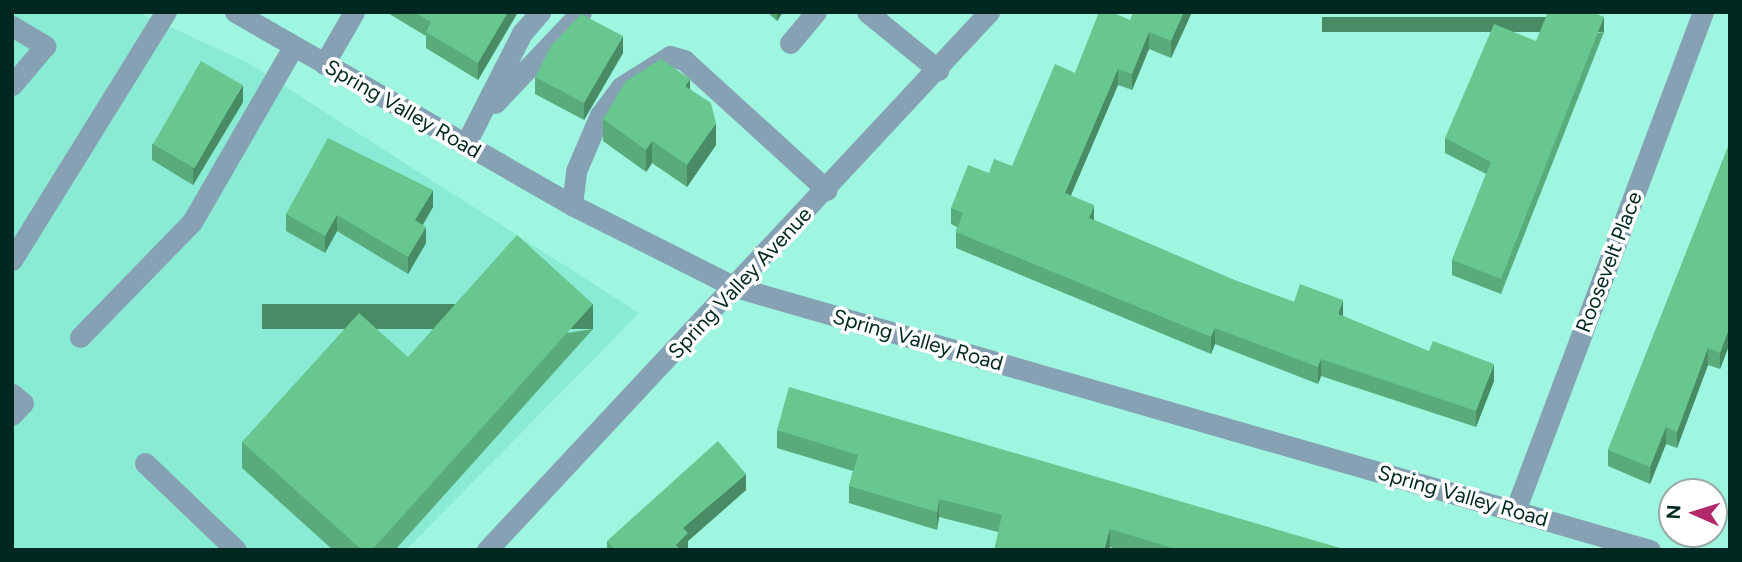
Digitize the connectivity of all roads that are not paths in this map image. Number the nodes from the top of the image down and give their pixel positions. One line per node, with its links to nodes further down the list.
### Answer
1 (166, 12): 20 (street)
2 (235, 12): 12 (street, Spring Valley Road)
3 (354, 12): 13 (street)
4 (540, 12): 16 (street)
5 (581, 12): 16 (street)
6 (816, 12): 11 (street)
7 (867, 12): 14 (street)
8 (989, 12): 14 (street, Spring Valley Avenue)
9 (1703, 12): 26 (street, Roosevelt Place)
10 (12, 26): 15 (street)
11 (790, 43)
12 (293, 47): 13 (street, Spring Valley Road); 22 (street)
13 (324, 64): 17 (street, Spring Valley Road)
14 (938, 70): 18 (street, Spring Valley Avenue)
15 (12, 85)
16 (481, 117): 17 (street)
17 (465, 145): 19 (street, Spring Valley Road)
18 (827, 190): 19 (street); 21 (street, Spring Valley Avenue)
19 (572, 205): 21 (street, Spring Valley Road)
20 (12, 260)
21 (735, 287): 26 (street, Spring Valley Road); 28 (street, Spring Valley Avenue)
22 (80, 337)
23 (12, 394): 24 (street)
24 (12, 415)
25 (145, 463): 27 (street)
26 (1515, 511): 29 (street, Spring Valley Road)
27 (236, 550)
28 (487, 550)
29 (1650, 550)

